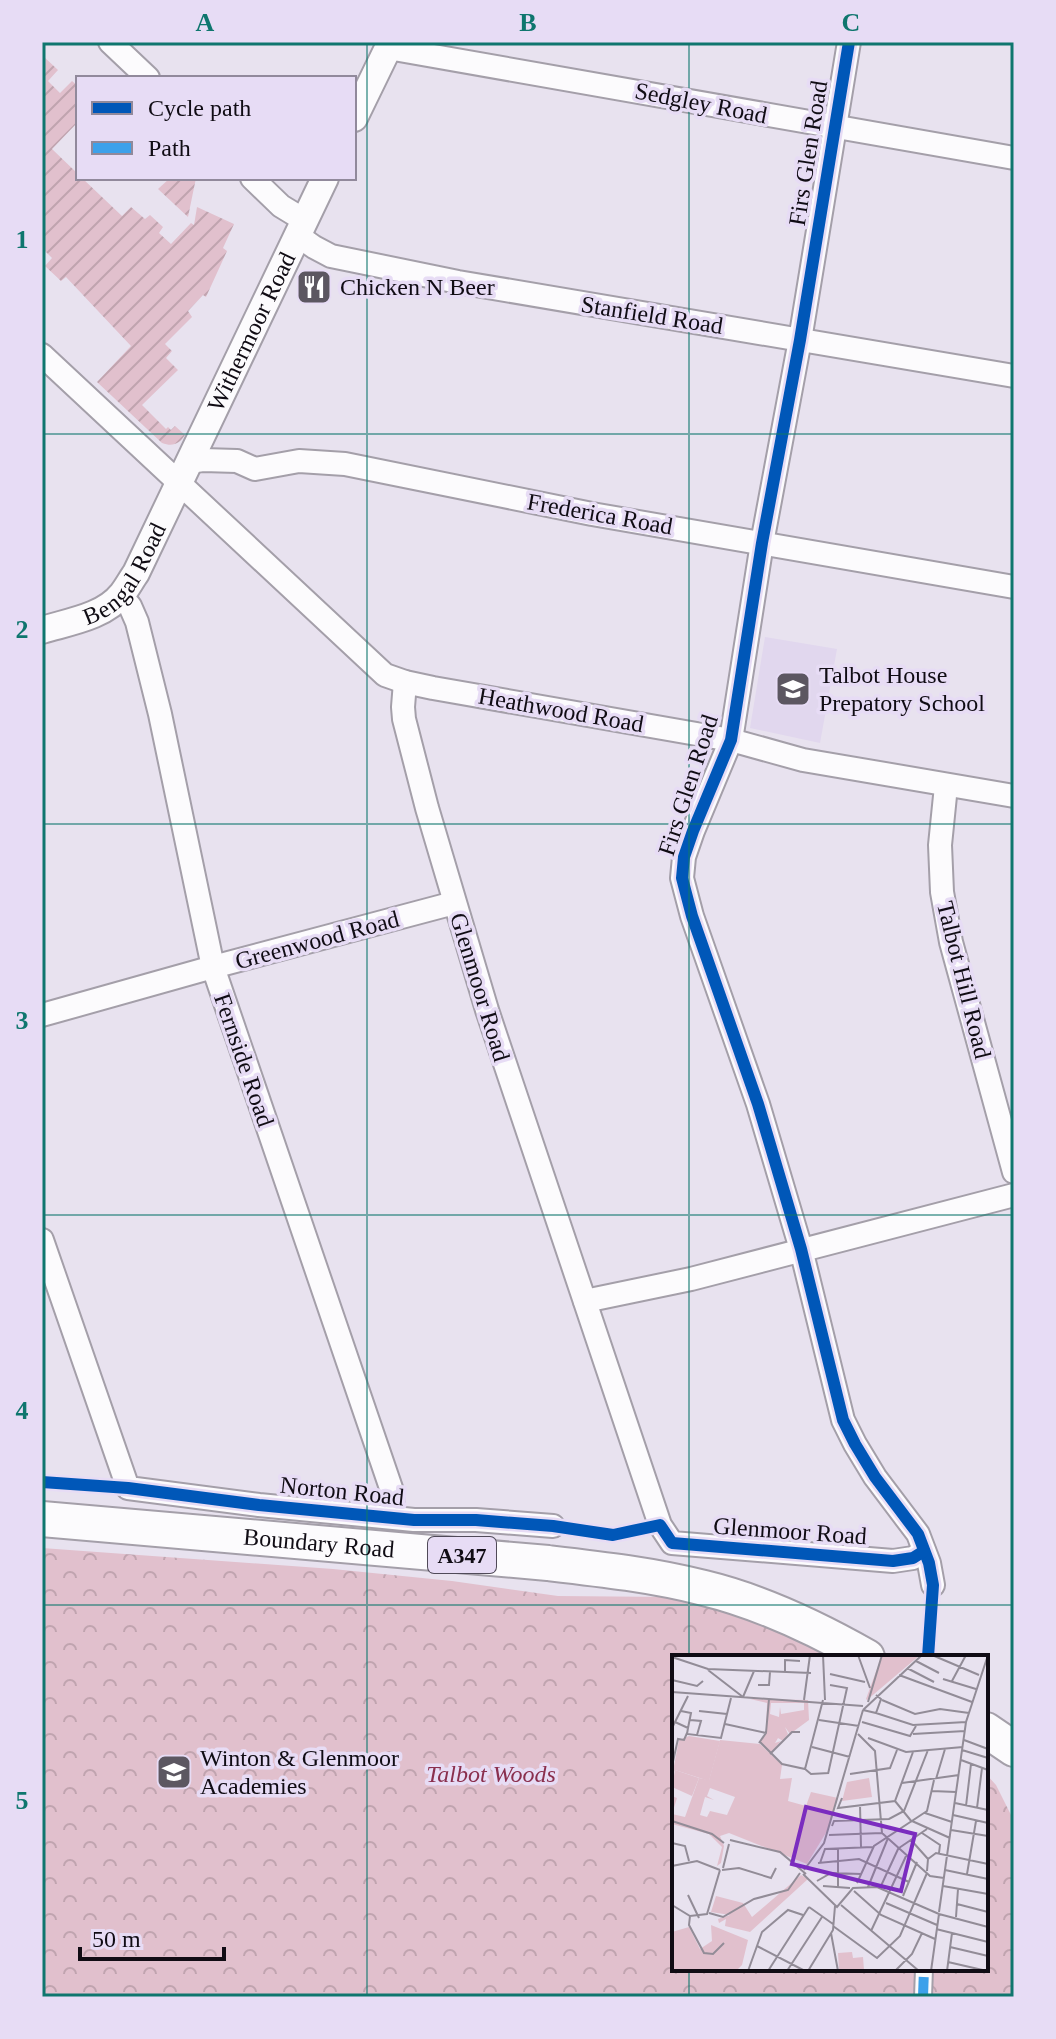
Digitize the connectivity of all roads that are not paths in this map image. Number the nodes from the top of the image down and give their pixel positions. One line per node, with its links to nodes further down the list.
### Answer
1 (849, 42): 6 (street, Firs Glen Road)
2 (113, 43): 4 (street)
3 (389, 45): 5 (street); 6 (street, Sedgley Road)
4 (146, 76)
5 (356, 114)
6 (834, 128): 7 (street, Sedgley Road); 11 (street, Firs Glen Road)
7 (1014, 158)
8 (254, 180): 10 (street, Stanfield Road)
9 (324, 180): 10 (street, Withermoor Road)
10 (300, 228): 11 (street, Stanfield Road); 14 (street, Withermoor Road)
11 (800, 340): 13 (street, Stanfield Road); 15 (street, Firs Glen Road)
12 (42, 355): 14 (street, Heathwood Road)
13 (1014, 376)
14 (184, 473): 15 (street, Frederica Road); 17 (street, Bengal Road); 19 (street, Heathwood Road)
15 (762, 543): 16 (street, Frederica Road); 20 (street, Firs Glen Road)
16 (1014, 587)
17 (121, 596): 18 (street, Bengal Road); 24 (street, Fernside Road)
18 (42, 630)
19 (405, 682): 20 (street, Heathwood Road); 23 (street, Glenmoor Road)
20 (731, 740): 21 (street, Heathwood Road); 29 (street, Firs Glen Road)
21 (946, 786): 22 (street, Heathwood Road); 26 (street, Talbot Hill Road)
22 (1014, 796)
23 (454, 903): 24 (street, Greenwood Road); 30 (street, Glenmoor Road)
24 (213, 967): 25 (street, Greenwood Road); 31 (street, Fernside Road)
25 (42, 1015)
26 (1014, 1172)
27 (1014, 1195): 29 (street)
28 (42, 1240): 31 (street, Norton Road)
29 (801, 1249): 30 (street); 34 (street, Firs Glen Road)
30 (585, 1301): 34 (street, Glenmoor Road)
31 (393, 1517): 33 (street, Norton Road)
32 (42, 1519): 36 (main road, Boundary Road / A347)
33 (553, 1526)
34 (924, 1551): 35 (street, Firs Glen Road)
35 (933, 1585)
36 (863, 1655)
37 (988, 1731): 38 (main road)
38 (1014, 1749)
39 (924, 1971): 40 (street)
40 (923, 1997)

